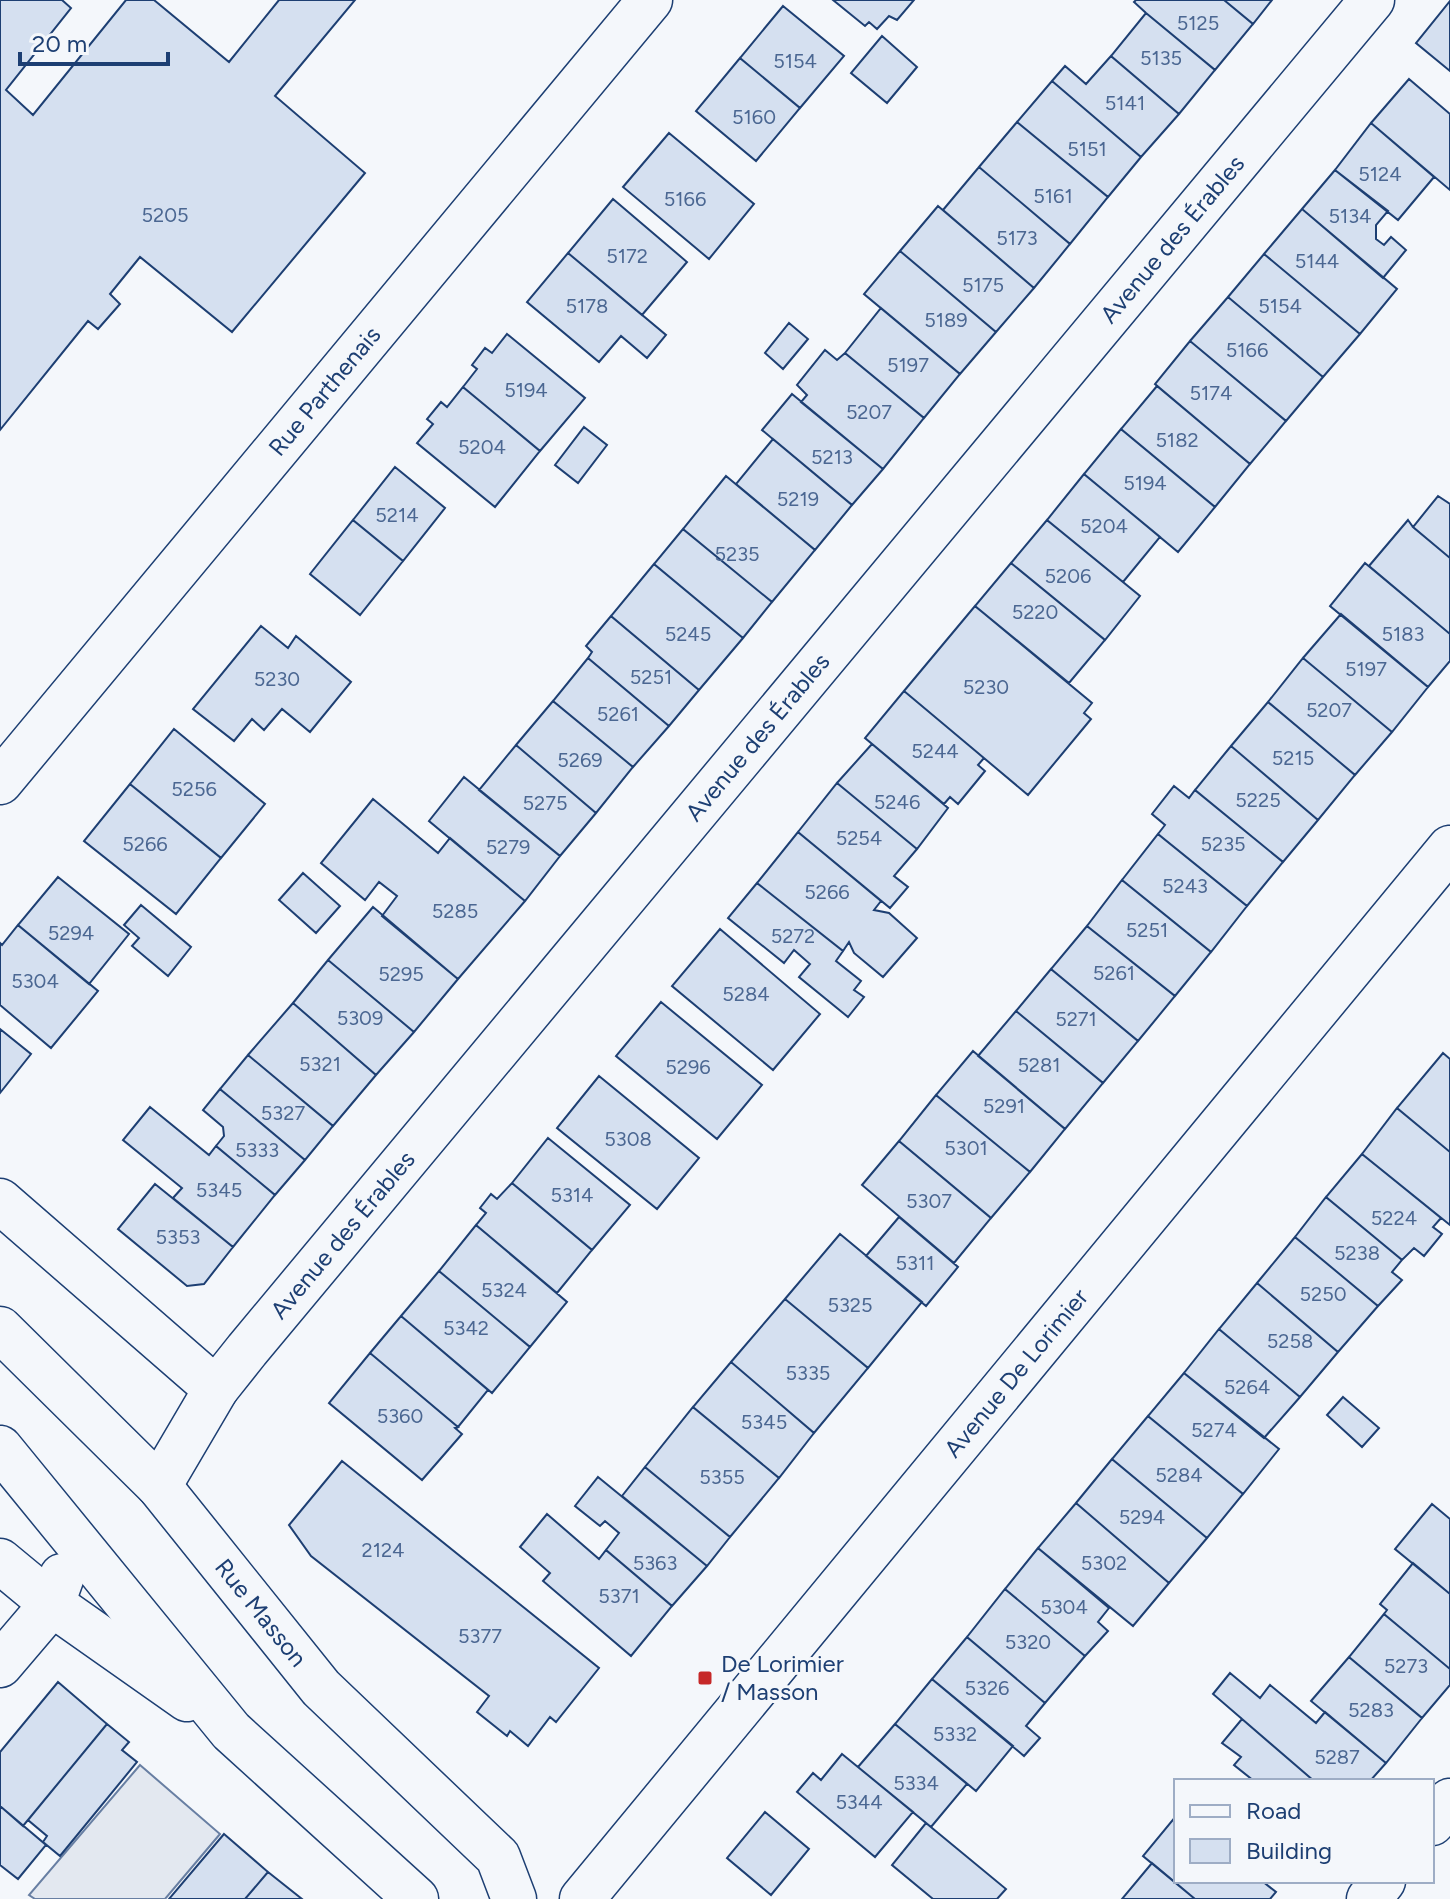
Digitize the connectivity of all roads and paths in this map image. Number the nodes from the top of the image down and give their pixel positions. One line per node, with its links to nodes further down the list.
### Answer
1 (650, 0): 3 (street, Rue Parthenais)
2 (1372, 0): 7 (street, Avenue des Érables)
3 (0, 782)
4 (1450, 848): 20 (street, Avenue De Lorimier)
5 (0, 1201): 7 (street)
6 (0, 1329): 9 (street, Rue Masson)
7 (216, 1389): 9 (street, Avenue des Érables)
8 (0, 1448): 10 (street)
9 (159, 1486): 19 (street, Rue Masson)
10 (75, 1539): 12 (street); 14 (street)
11 (0, 1561): 12 (street)
12 (52, 1604): 13 (street); 14 (street)
13 (0, 1665)
14 (231, 1731): 18 (street)
15 (1450, 1801): 16 (street)
16 (1434, 1821)
17 (1381, 1883): 21 (street)
18 (416, 1899)
19 (514, 1899)
20 (582, 1899)
21 (1369, 1899)

